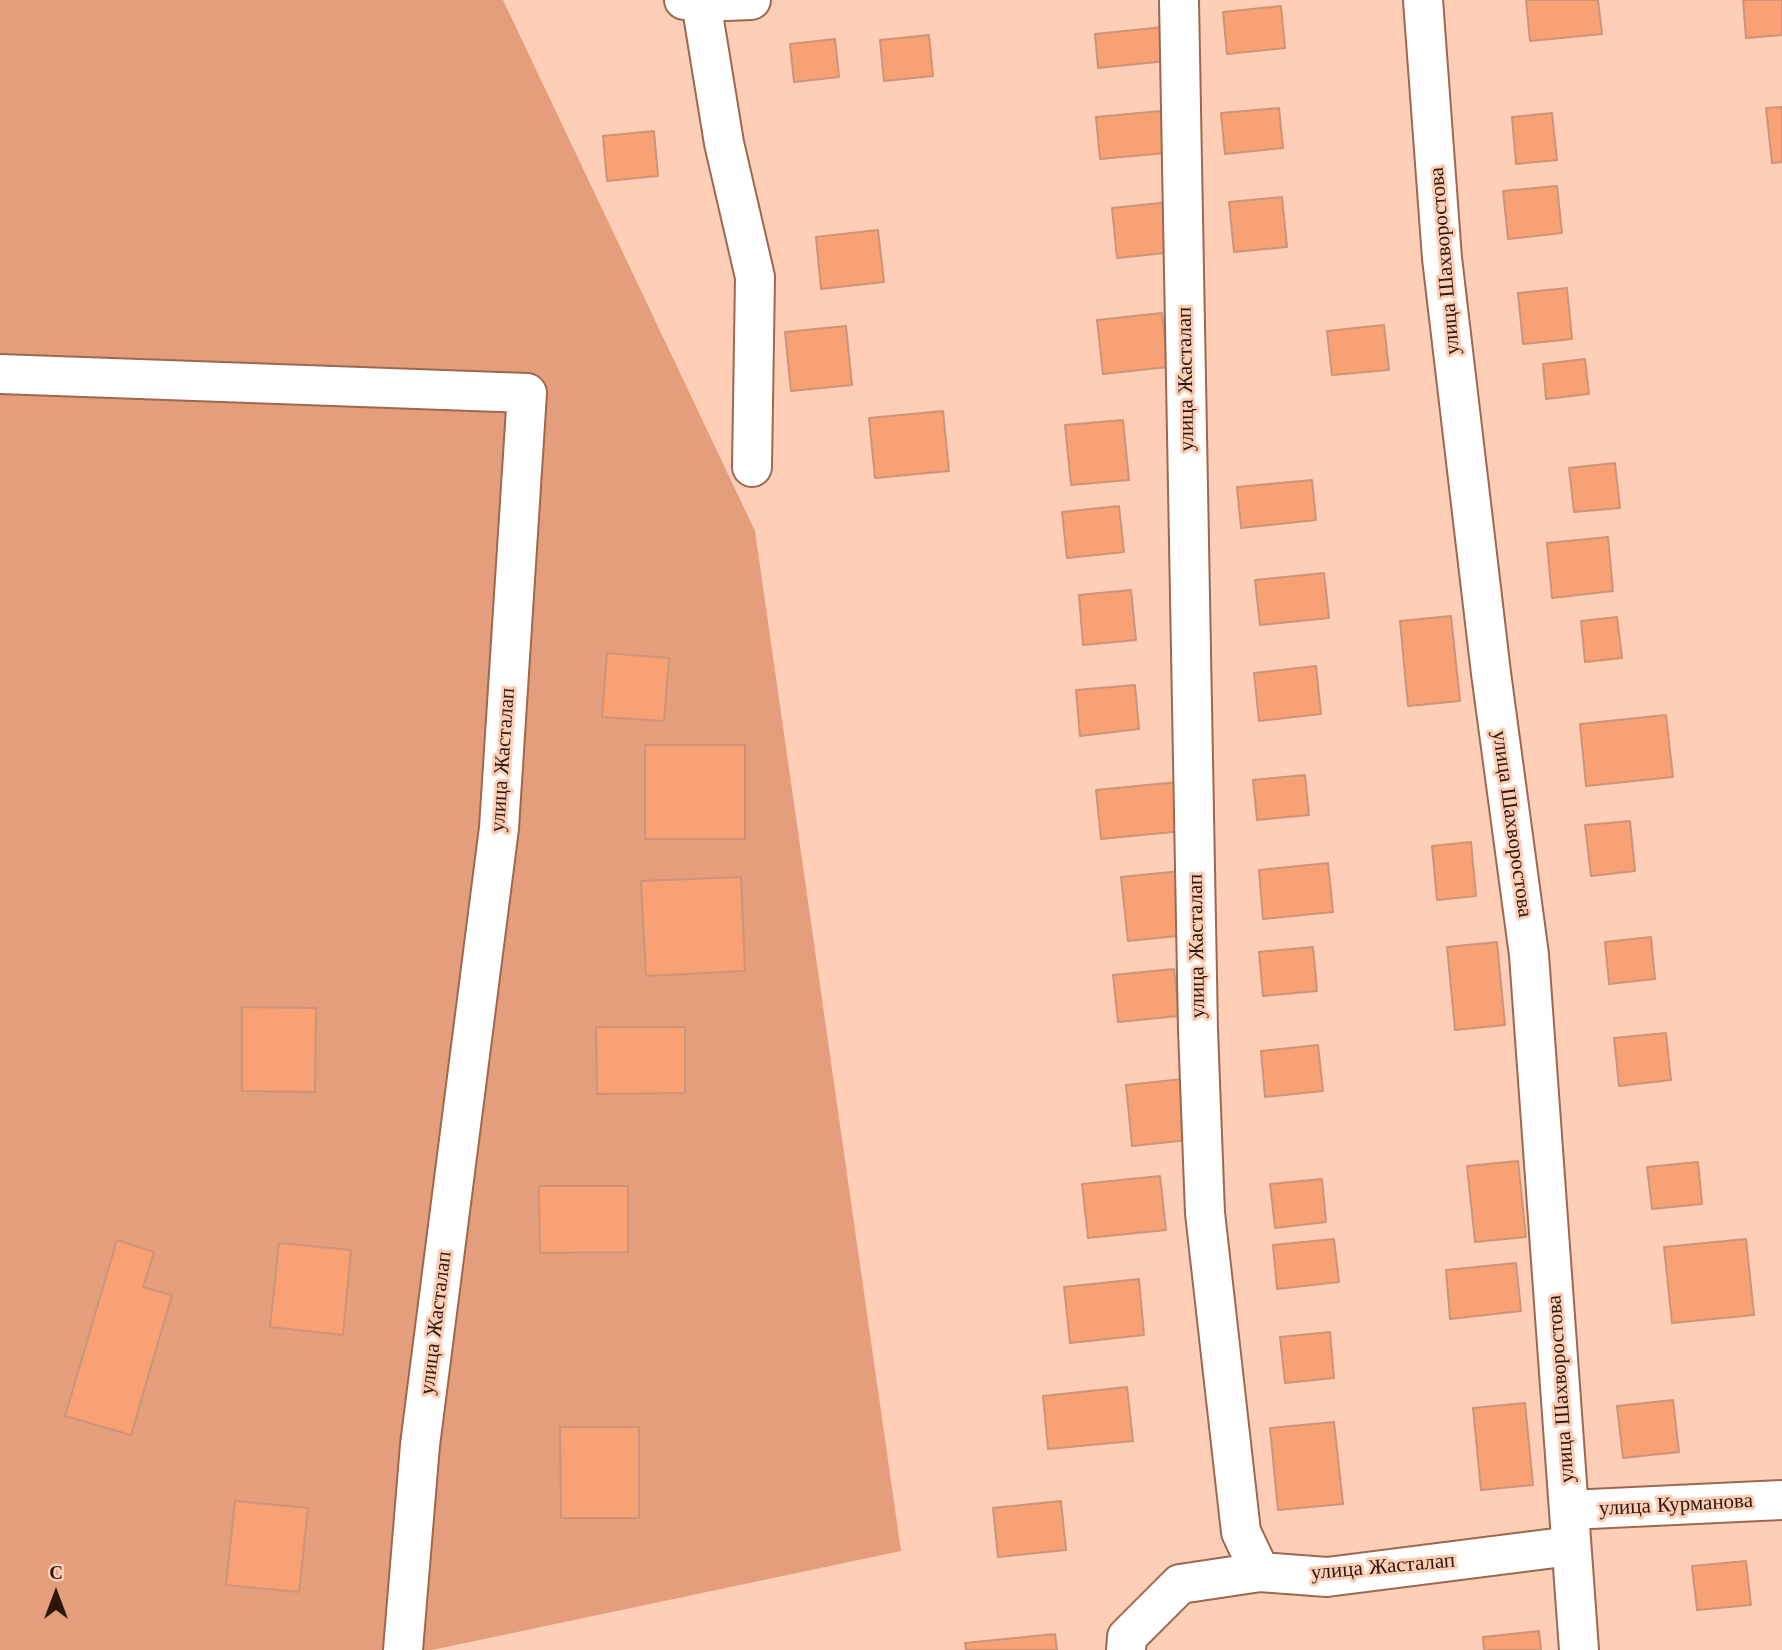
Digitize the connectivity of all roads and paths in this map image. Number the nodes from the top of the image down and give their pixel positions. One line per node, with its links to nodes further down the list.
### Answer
1 (751, 0): 4 (street)
2 (1179, 0): 9 (street, улица Жасталап)
3 (1423, 0): 8 (street, улица Шахворостова)
4 (692, 1): 6 (street)
5 (0, 374): 10 (street, улица Жасталап)
6 (752, 467)
7 (1782, 1500): 8 (street, улица Курманова)
8 (1570, 1528): 9 (street, улица Жасталап); 12 (street, улица Шахворостова)
9 (1260, 1572): 11 (street)
10 (403, 1650)
11 (1126, 1650)
12 (1579, 1650)

